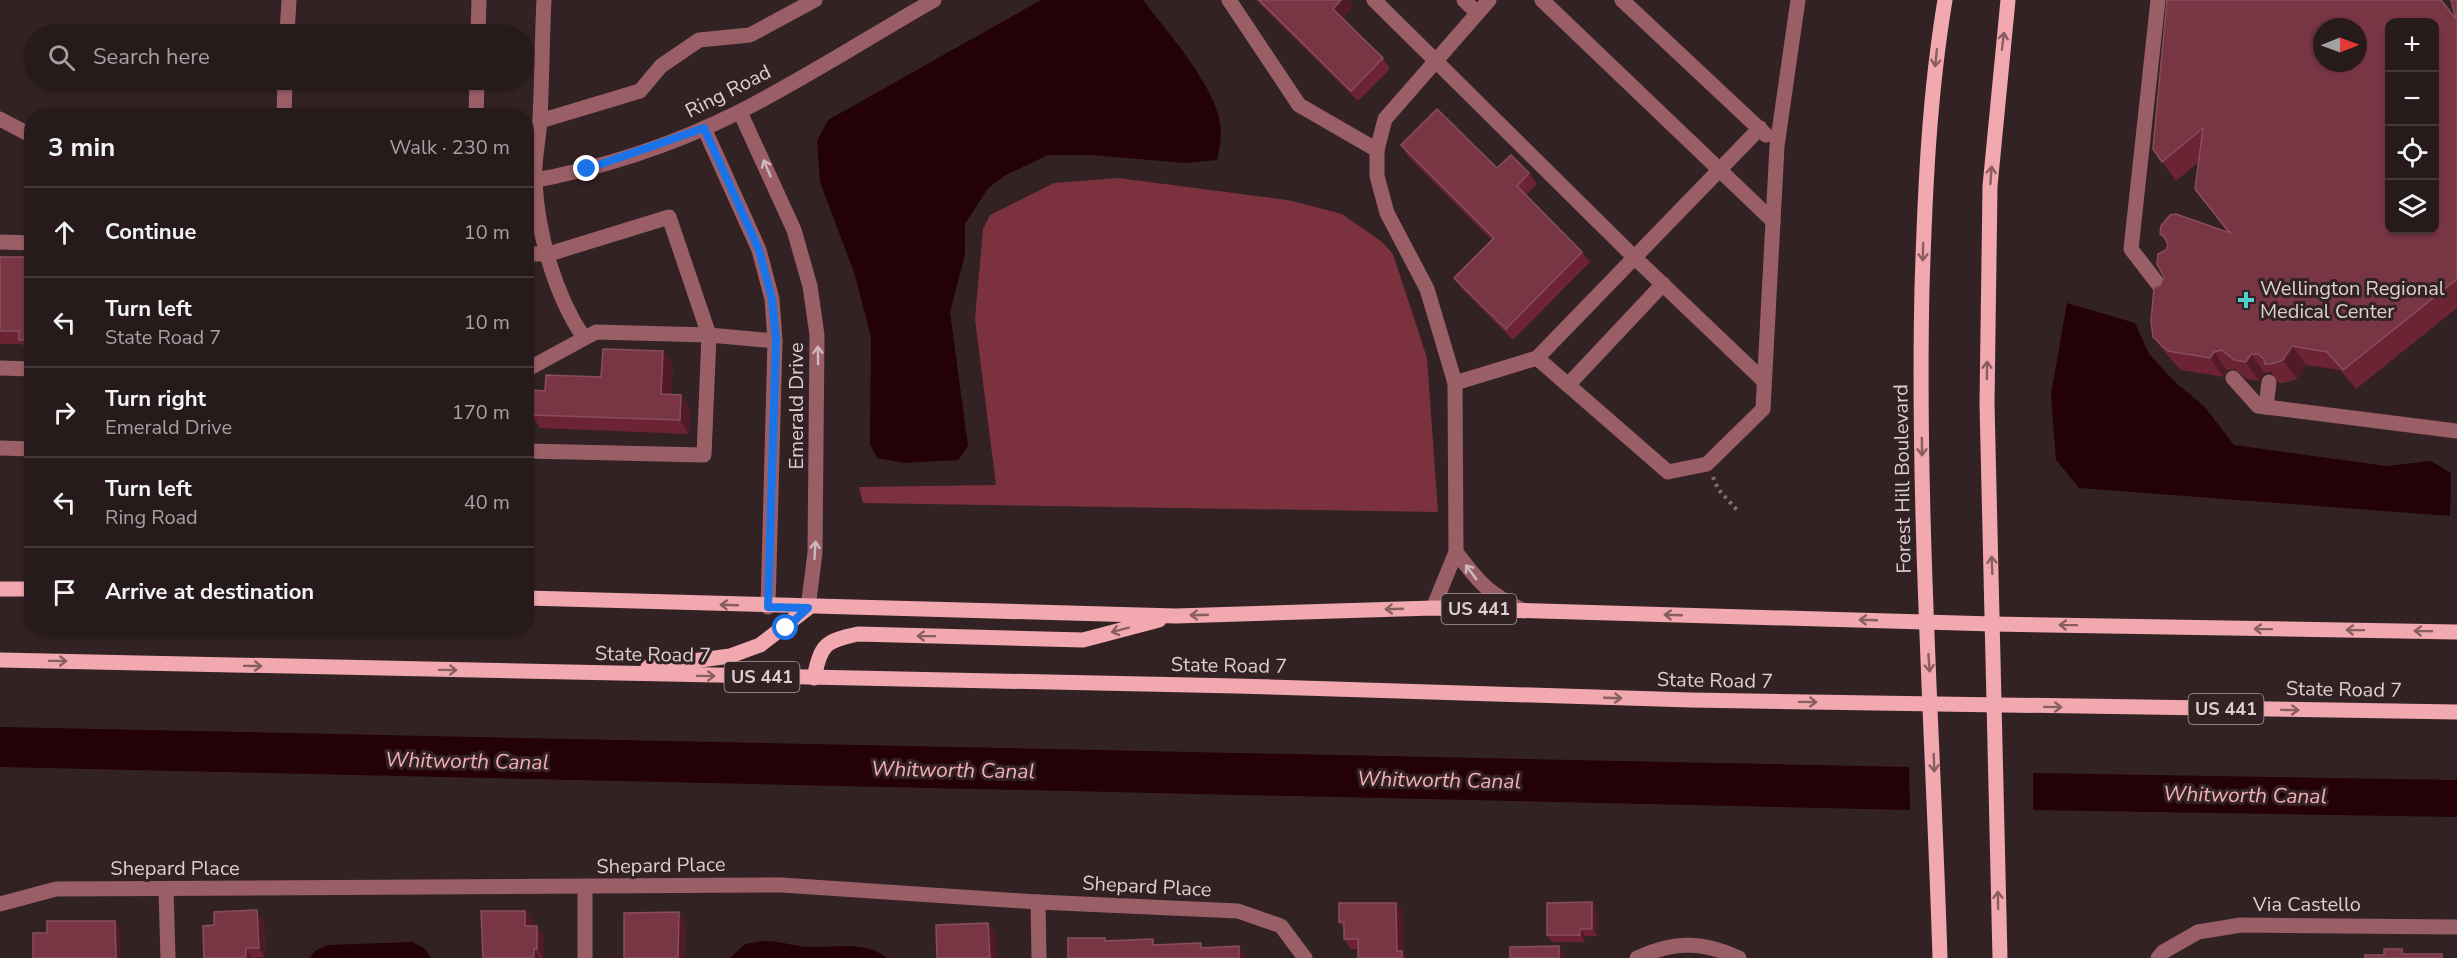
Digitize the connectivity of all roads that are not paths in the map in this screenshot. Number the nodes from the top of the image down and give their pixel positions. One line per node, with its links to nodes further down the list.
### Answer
1 (289, 0): 17 (street)
2 (479, 0): 18 (street)
3 (543, 0): 26 (street)
4 (815, 0): 26 (street)
5 (934, 0): 24 (street, Ring Road)
6 (1228, 0): 31 (street)
7 (1374, 0): 19 (street)
8 (1464, 0): 16 (street)
9 (1489, 0): 16 (street)
10 (1542, 0): 33 (street)
11 (1622, 0): 28 (street)
12 (1798, 0): 30 (street)
13 (1945, 0): 72 (main road, Forest Hill Boulevard, one-way to 72)
14 (2008, 0): 73 (main road, one-way to 14)
15 (2158, 0): 42 (street)
16 (1477, 13): 19 (street)
17 (288, 24)
18 (478, 24)
19 (1435, 59): 31 (street); 41 (street)
20 (285, 90): 22 (street)
21 (477, 90): 23 (street)
22 (284, 108)
23 (476, 108)
24 (740, 112): 27 (street, Ring Road); 68 (street, Emerald Drive, one-way to 24)
25 (0, 119): 29 (street)
26 (540, 121): 32 (street)
27 (704, 128): 34 (street, Ring Road); 48 (street, Emerald Drive)
28 (1760, 128): 30 (street); 33 (street)
29 (24, 132)
30 (1777, 146): 36 (street)
31 (1377, 150): 56 (street)
32 (534, 158)
33 (1718, 171): 36 (street); 41 (street)
34 (534, 181)
35 (534, 198): 39 (street)
36 (1773, 221): 54 (street)
37 (0, 242): 38 (street)
38 (24, 243)
39 (549, 254): 40 (street); 46 (street); 47 (street)
40 (534, 255)
41 (1634, 257): 44 (street); 49 (street)
42 (2139, 259): 43 (street); 45 (street)
43 (2161, 262)
44 (1663, 285): 54 (street); 57 (street)
45 (2168, 297)
46 (709, 335): 47 (street); 48 (street); 62 (street)
47 (584, 338): 50 (street)
48 (776, 340): 67 (street, Emerald Drive)
49 (1537, 358): 56 (street); 57 (street)
50 (534, 366)
51 (0, 368): 52 (street)
52 (24, 369)
53 (2233, 378): 58 (street)
54 (1764, 381): 57 (street)
55 (2269, 382): 58 (street)
56 (1455, 383): 63 (street)
57 (1568, 385)
58 (2266, 406): 59 (street)
59 (2457, 431)
60 (0, 448): 61 (street)
61 (24, 448)
62 (534, 451)
63 (1456, 552): 69 (street); 70 (street, one-way to 63)
64 (0, 589): 65 (main road)
65 (24, 589)
66 (534, 598): 67 (main road, US 441, one-way to 66)
67 (768, 607): 68 (main road, US 441)
68 (808, 608): 71 (main road, US 441); 76 (main road)
69 (1433, 608): 70 (main road, US 441); 71 (main road, US 441, one-way to 71)
70 (1524, 611): 72 (main road, US 441, one-way to 70)
71 (1176, 616): 77 (main road, one-way to 77)
72 (1926, 622): 73 (main road, US 441); 78 (main road, Forest Hill Boulevard, one-way to 78)
73 (1994, 624): 74 (main road, US 441, one-way to 73); 79 (main road)
74 (2457, 632)
75 (0, 660): 76 (main road, State Road 7 / US 441, one-way to 76)
76 (604, 674): 77 (main road, State Road 7 / US 441, one-way to 77)
77 (814, 678): 78 (main road, State Road 7 / US 441, one-way to 78)
78 (1932, 705): 79 (main road, State Road 7 / US 441); 93 (main road, Forest Hill Boulevard, one-way to 93)
79 (1994, 706): 80 (main road, State Road 7 / US 441, one-way to 80); 94 (main road, one-way to 79)
80 (2457, 712)
81 (585, 887): 82 (street, Shepard Place); 83 (street, Shepard Place); 88 (street)
82 (166, 890): 84 (street, Shepard Place); 87 (street)
83 (1038, 902): 89 (street); 90 (street, Shepard Place)
84 (0, 904)
85 (2457, 927): 86 (street, Via Castello)
86 (2160, 955)
87 (168, 958)
88 (585, 958)
89 (1039, 958)
90 (1305, 958)
91 (1637, 958): 92 (street)
92 (1739, 958)
93 (1941, 958)
94 (2000, 958)

